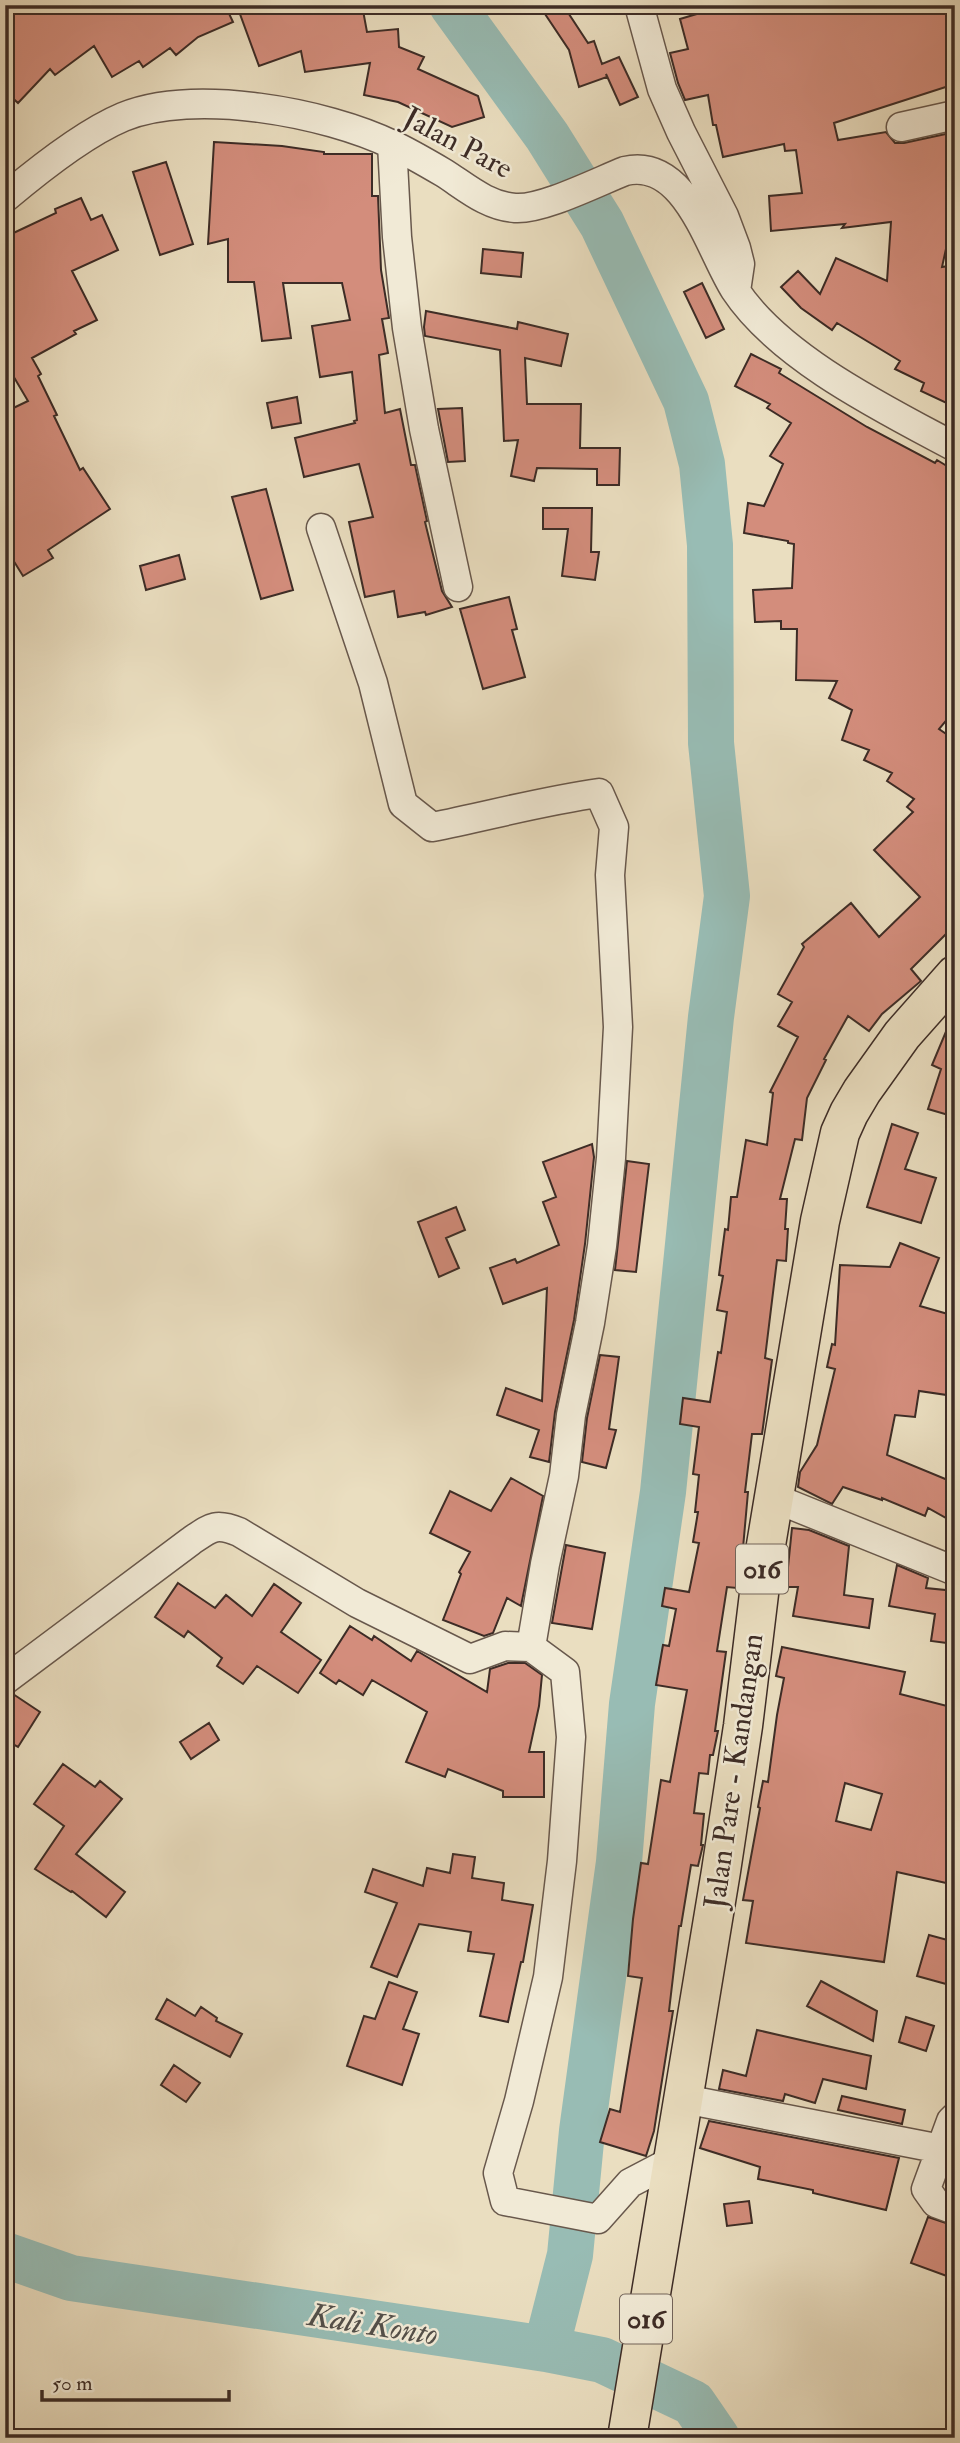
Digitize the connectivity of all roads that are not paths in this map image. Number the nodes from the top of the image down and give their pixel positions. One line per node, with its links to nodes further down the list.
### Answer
1 (639, 5): 6 (street)
2 (955, 115): 3 (street)
3 (901, 127)
4 (392, 145): 5 (street, Jalan Pare); 6 (street, Jalan Pare); 9 (street)
5 (5, 198)
6 (736, 291): 7 (street, Jalan Pare)
7 (955, 447)
8 (321, 528): 13 (street)
9 (458, 587)
10 (955, 975): 11 (main road, Jalan Pare - Kandangan / 016)
11 (774, 1498): 12 (street); 15 (main road, Jalan Pare - Kandangan / 016)
12 (955, 1571)
13 (531, 1647): 14 (street); 18 (street)
14 (5, 1680)
15 (684, 2099): 17 (street); 18 (main road, Jalan Pare - Kandangan / 016)
16 (955, 2117): 17 (street)
17 (941, 2149): 19 (street)
18 (672, 2161): 20 (main road, Jalan Pare - Kandangan / 016)
19 (955, 2210)
20 (627, 2438)

